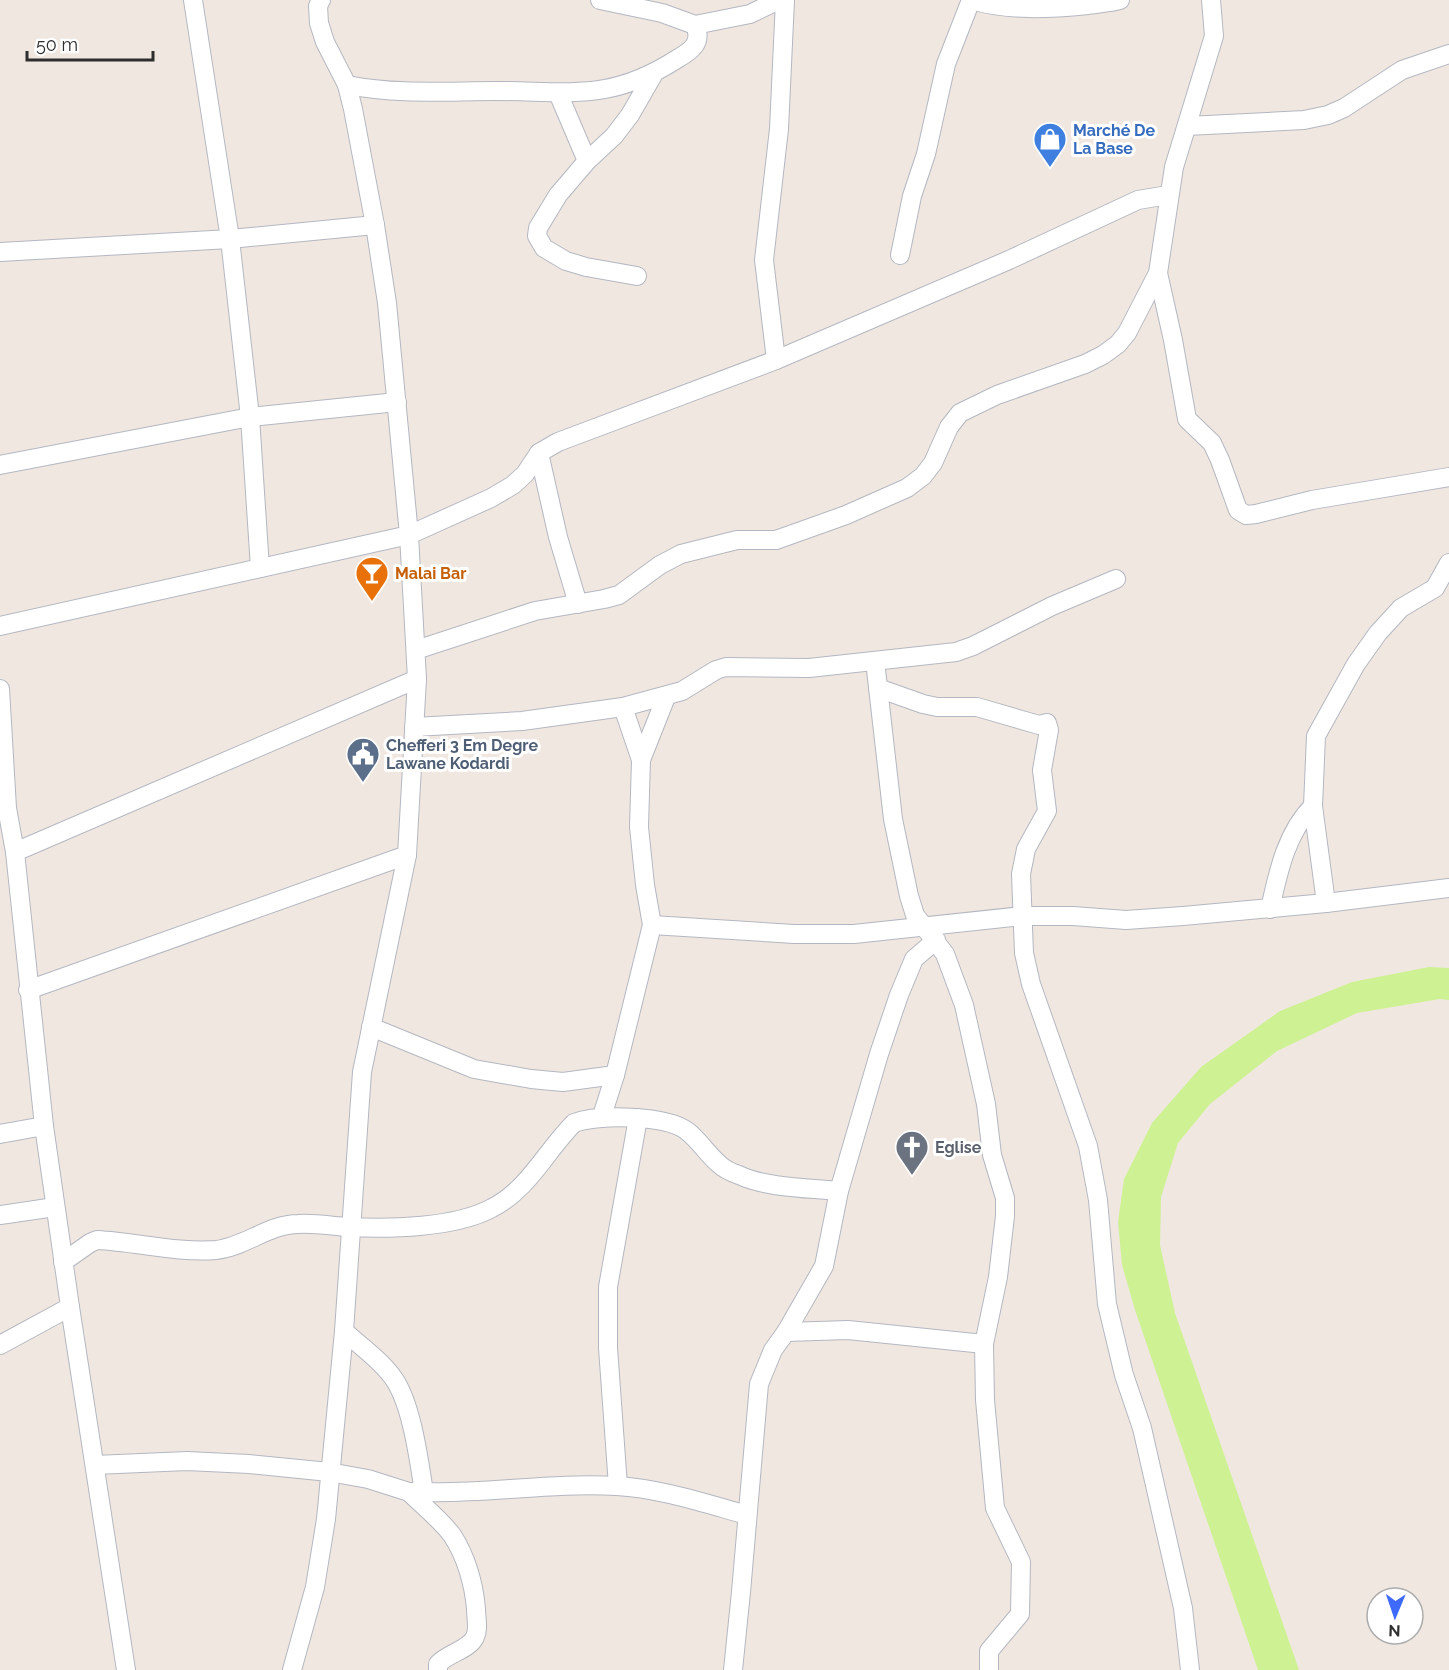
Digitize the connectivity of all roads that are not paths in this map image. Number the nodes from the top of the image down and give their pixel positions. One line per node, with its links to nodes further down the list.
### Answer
1 (193, 0): 18 (street)
2 (321, 0): 12 (street)
3 (600, 0): 9 (street)
4 (779, 0): 9 (street)
5 (785, 0): 23 (street)
6 (971, 0): 7 (street); 20 (street)
7 (1120, 0)
8 (1210, 0): 14 (street)
9 (695, 25): 11 (street)
10 (1449, 54): 14 (street)
11 (653, 75): 13 (street); 15 (street)
12 (347, 85): 13 (street); 17 (street)
13 (558, 93): 15 (street)
14 (1187, 126): 16 (street)
15 (587, 160): 22 (street)
16 (1168, 195): 21 (street); 23 (street)
17 (375, 225): 18 (street); 24 (street)
18 (230, 239): 19 (street); 25 (street)
19 (0, 252)
20 (900, 255)
21 (1158, 273): 28 (street); 33 (street)
22 (637, 276)
23 (776, 360): 26 (street)
24 (397, 402): 25 (street); 29 (street)
25 (250, 417): 27 (street); 31 (street)
26 (539, 453): 29 (street); 33 (street)
27 (0, 465)
28 (1449, 477)
29 (409, 536): 31 (street); 35 (street)
30 (1449, 562): 44 (street)
31 (260, 568): 34 (street)
32 (1116, 579): 36 (street)
33 (578, 603): 35 (street)
34 (0, 626)
35 (416, 650): 37 (street)
36 (874, 661): 38 (street); 40 (street)
37 (417, 679): 42 (street); 46 (street)
38 (878, 688): 52 (street); 54 (street)
39 (0, 689): 45 (street)
40 (666, 697): 41 (street); 43 (street)
41 (623, 707): 42 (street); 43 (street)
42 (414, 727): 47 (street)
43 (641, 760): 53 (street)
44 (1313, 806): 50 (street); 51 (street)
45 (3, 808): 46 (street)
46 (15, 852): 48 (street)
47 (407, 855): 56 (street); 57 (street)
48 (8, 877): 56 (street)
49 (1449, 888): 50 (street)
50 (1326, 903): 51 (street)
51 (1270, 909): 52 (street)
52 (1022, 916): 54 (street); 83 (street)
53 (652, 926): 54 (street); 58 (street)
54 (922, 927): 55 (street)
55 (936, 940): 63 (street); 71 (street)
56 (28, 990): 61 (street)
57 (371, 1027): 58 (street); 66 (street)
58 (615, 1075): 59 (street)
59 (602, 1116): 60 (street); 66 (street)
60 (638, 1119): 63 (street); 75 (street)
61 (44, 1126): 62 (street); 64 (street)
62 (0, 1134)
63 (839, 1191): 70 (street)
64 (56, 1207): 65 (street); 67 (street)
65 (0, 1215)
66 (351, 1227): 67 (street); 69 (street)
67 (63, 1262): 68 (street)
68 (70, 1307): 72 (street); 73 (street)
69 (344, 1331): 74 (street); 76 (street)
70 (786, 1332): 71 (street); 77 (street)
71 (984, 1344): 82 (street)
72 (0, 1345)
73 (95, 1465): 74 (street); 78 (street)
74 (329, 1472): 76 (street); 79 (street)
75 (618, 1486): 76 (street); 77 (street)
76 (416, 1492): 80 (street)
77 (747, 1515): 81 (street)
78 (126, 1670)
79 (292, 1670)
80 (438, 1670)
81 (733, 1670)
82 (989, 1670)
83 (1190, 1670)

